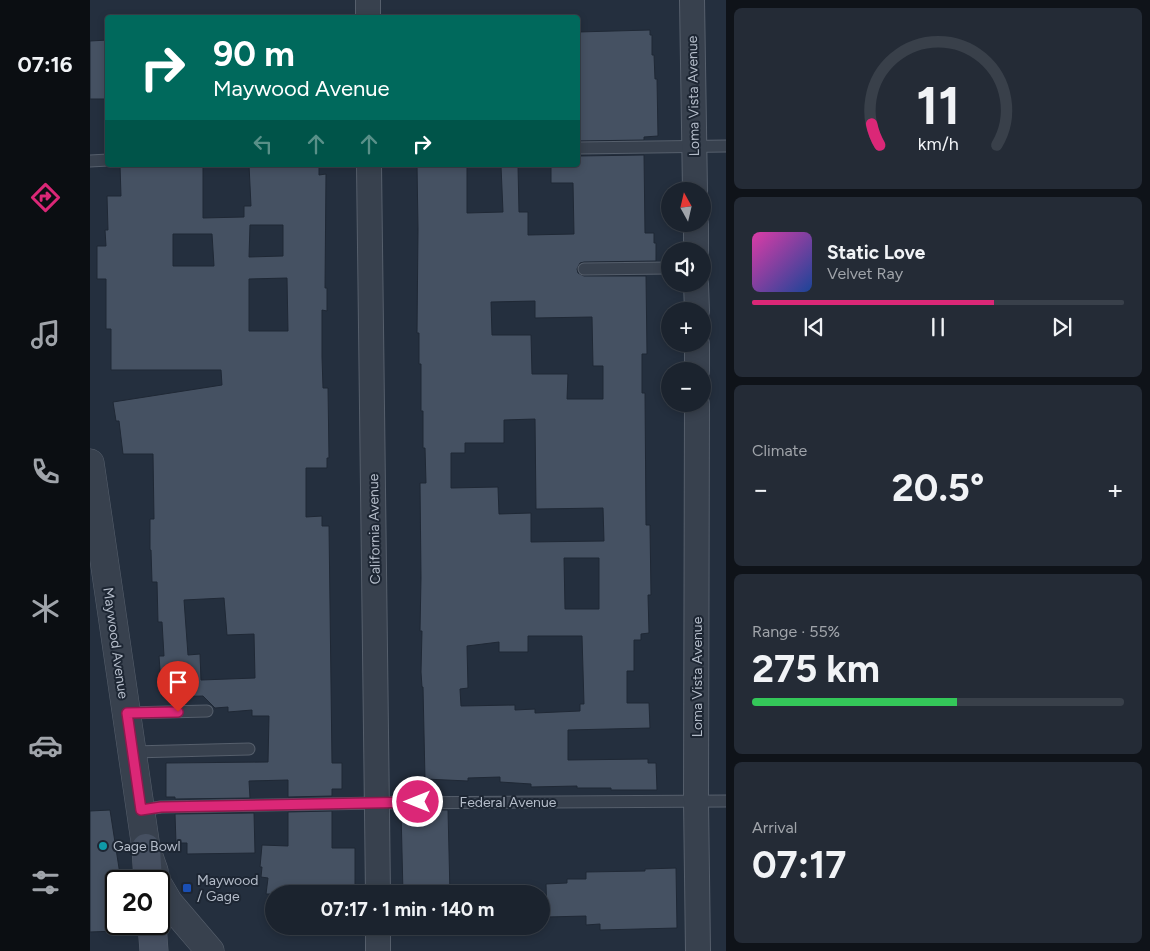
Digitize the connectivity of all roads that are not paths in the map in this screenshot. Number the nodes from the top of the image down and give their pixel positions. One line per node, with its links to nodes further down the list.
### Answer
1 (368, 0): 3 (street)
2 (692, 0): 5 (street, Loma Vista Avenue)
3 (368, 15)
4 (726, 146): 5 (lane)
5 (694, 147): 6 (lane); 10 (street, Loma Vista Avenue)
6 (580, 148)
7 (105, 160): 8 (lane)
8 (90, 161)
9 (369, 167): 22 (street, California Avenue)
10 (695, 182)
11 (661, 268): 12 (lane)
12 (584, 269)
13 (697, 412): 20 (street, Loma Vista Avenue)
14 (90, 462): 15 (street, Maywood Avenue)
15 (94, 515): 17 (street, Maywood Avenue)
16 (207, 711): 17 (lane)
17 (127, 713): 19 (street, Maywood Avenue)
18 (249, 749): 19 (lane)
19 (133, 752): 23 (street, Maywood Avenue)
20 (696, 801): 21 (lane, Federal Avenue); 22 (lane, Federal Avenue); 34 (street, Loma Vista Avenue)
21 (726, 801)
22 (378, 803): 23 (lane, Federal Avenue); 27 (street, California Avenue)
23 (141, 810): 24 (street, Maywood Avenue)
24 (146, 848): 25 (main road); 26 (street, Maywood Avenue)
25 (147, 870)
26 (153, 870)
27 (378, 885)
28 (170, 904): 32 (street)
29 (153, 935): 31 (main road)
30 (378, 935): 33 (street)
31 (154, 951)
32 (210, 951)
33 (378, 951)
34 (698, 951)

